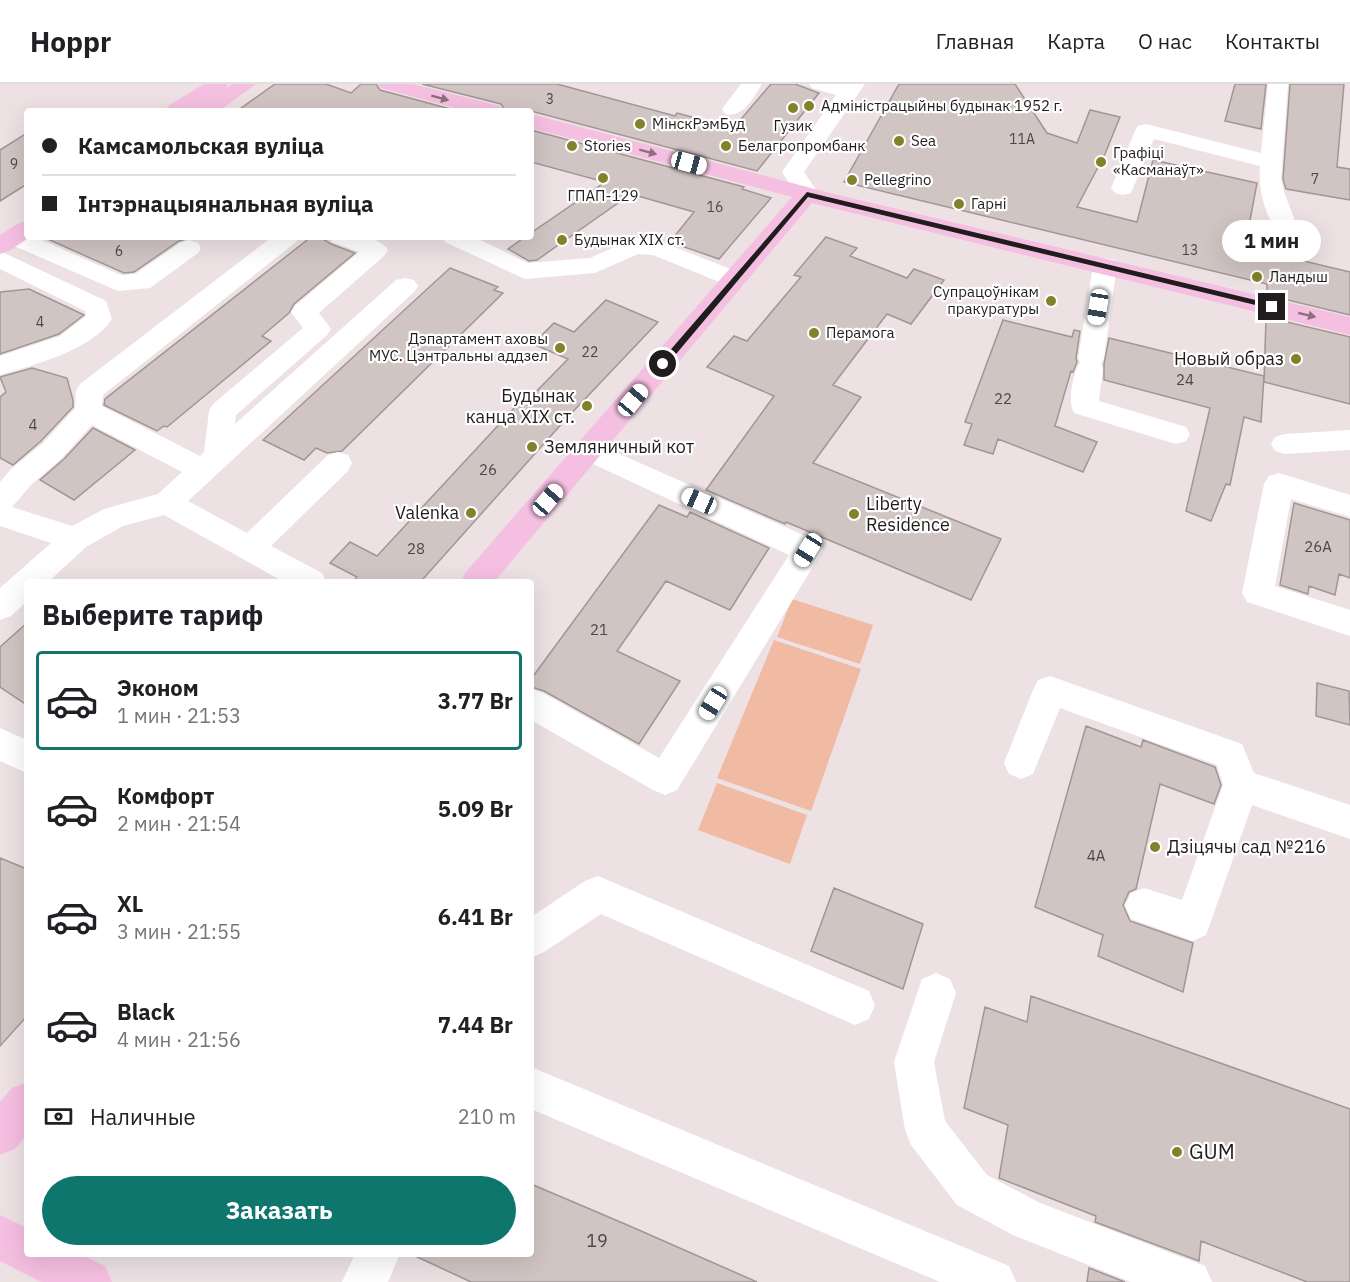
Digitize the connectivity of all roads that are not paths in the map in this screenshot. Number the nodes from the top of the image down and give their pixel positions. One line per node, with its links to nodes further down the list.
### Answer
1 (218, 84): 9 (main road)
2 (246, 84): 10 (main road)
3 (388, 84): 11 (main road, one-way to 11)
4 (752, 84): 12 (street)
5 (819, 84): 8 (street)
6 (876, 84): 15 (street)
7 (1278, 84): 14 (street)
8 (852, 88): 15 (street)
9 (181, 108)
10 (210, 108)
11 (480, 108)
12 (733, 109)
13 (534, 122): 15 (main road, one-way to 15)
14 (1272, 162): 16 (street); 18 (street)
15 (810, 185): 25 (main road); 26 (main road)
16 (1123, 188)
17 (24, 213): 19 (main road)
18 (1285, 226)
19 (10, 234): 23 (street)
20 (282, 240): 30 (street)
21 (349, 240): 35 (street)
22 (460, 240): 26 (street)
23 (189, 248)
24 (0, 260): 29 (street)
25 (1106, 266): 28 (main road, one-way to 28); 31 (street)
26 (734, 280): 34 (main road)
27 (405, 286): 35 (street)
28 (1350, 326)
29 (0, 366)
30 (88, 411): 35 (street); 37 (street)
31 (1176, 434)
32 (1350, 440): 33 (street)
33 (1285, 444)
34 (590, 451): 45 (main road); 49 (street)
35 (210, 463): 38 (street)
36 (338, 463): 42 (street)
37 (0, 502)
38 (167, 503): 41 (street); 42 (street)
39 (1350, 506): 48 (street)
40 (0, 515): 41 (street)
41 (75, 539): 43 (street)
42 (250, 548): 44 (street)
43 (30, 579)
44 (302, 579)
45 (479, 579)
46 (24, 585): 47 (street)
47 (0, 607)
48 (1350, 623)
49 (534, 706)
50 (0, 743): 51 (street)
51 (24, 756)
52 (1021, 763): 53 (street)
53 (1241, 785): 54 (street); 55 (street)
54 (1350, 822)
55 (1144, 906)
56 (534, 937): 58 (street)
57 (936, 993): 69 (street)
58 (855, 1005)
59 (534, 1089): 68 (street)
60 (24, 1106): 61 (main road)
61 (0, 1134)
62 (0, 1238): 63 (main road)
63 (24, 1250)
64 (38, 1257): 66 (main road)
65 (377, 1257): 67 (street)
66 (89, 1282)
67 (365, 1282)
68 (993, 1282)
69 (1189, 1282)

